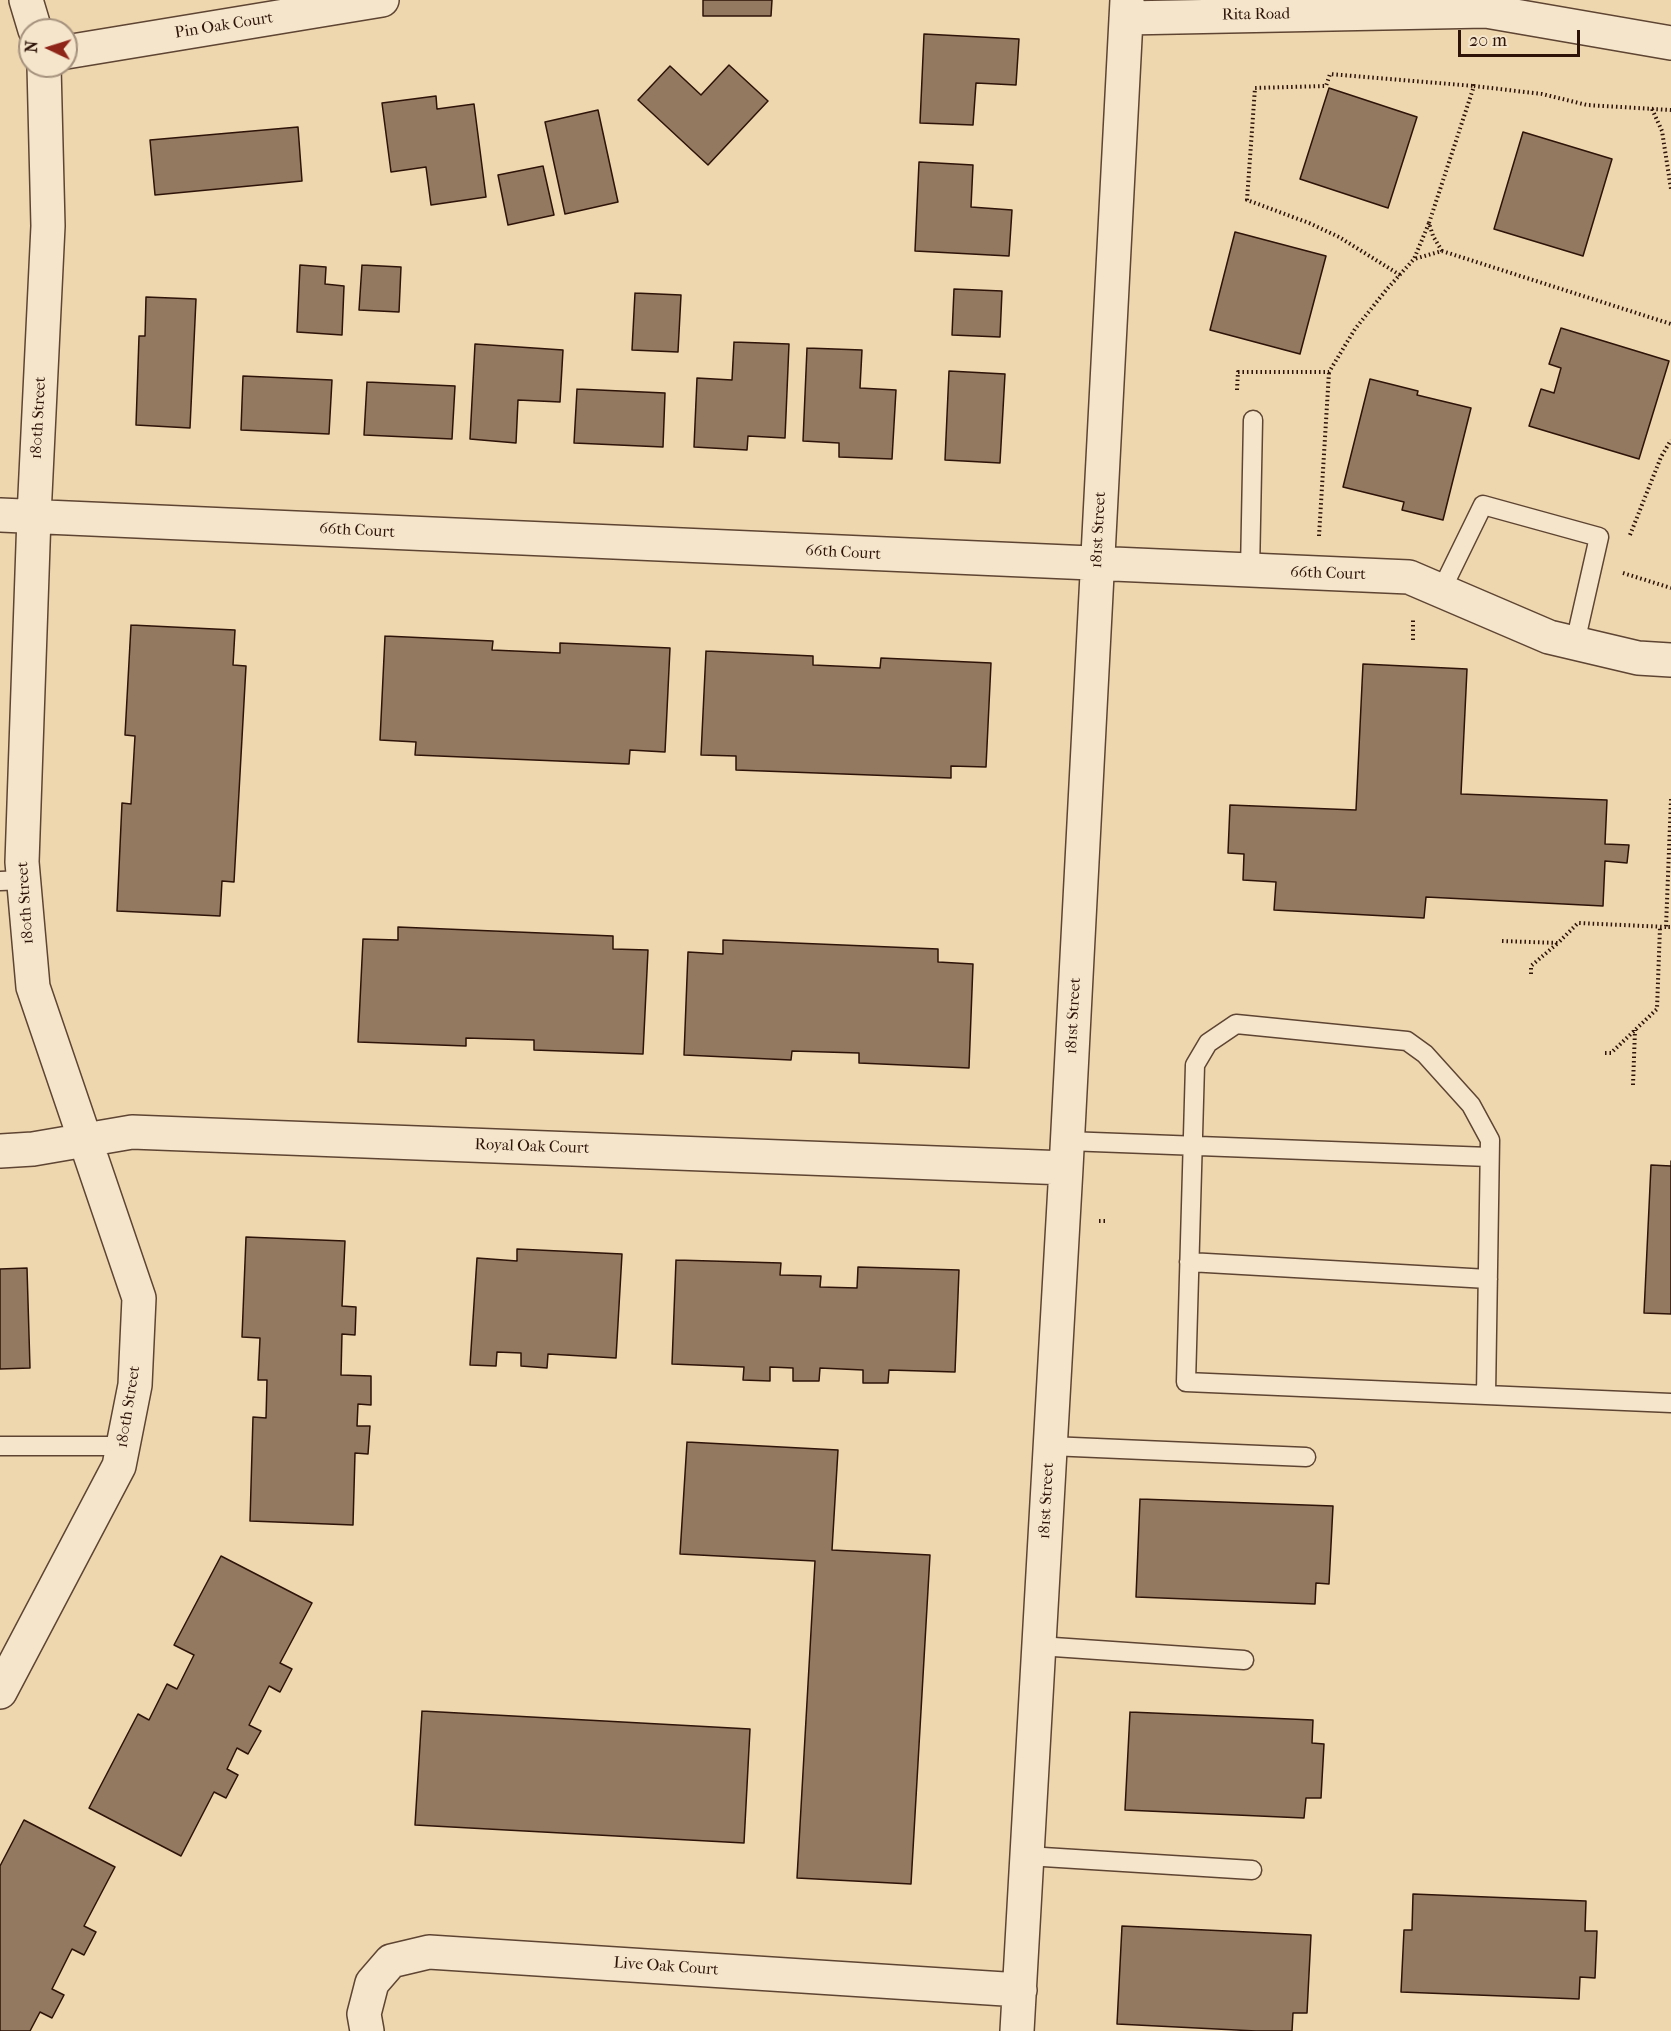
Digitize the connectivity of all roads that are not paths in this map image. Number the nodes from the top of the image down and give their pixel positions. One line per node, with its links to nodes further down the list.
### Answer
1 (26, 0): 4 (street)
2 (382, 0): 6 (street, Pin Oak Court)
3 (1127, 9): 5 (street, Rita Road); 11 (street, 181st Street)
4 (31, 18)
5 (1671, 43)
6 (78, 50)
7 (44, 78): 10 (street, 180th Street)
8 (1253, 420): 12 (lane)
9 (0, 515): 10 (street, 66th Court)
10 (34, 516): 11 (street, 66th Court); 16 (street, 180th Street)
11 (1098, 565): 12 (street, 66th Court); 20 (street, 181st Street)
12 (1250, 571): 13 (street, 66th Court)
13 (1441, 591): 14 (street, 66th Court); 14 (lane)
14 (1575, 644): 15 (street, 66th Court)
15 (1671, 660)
16 (12, 880): 17 (street, 180th Street)
17 (86, 1141): 19 (street, Royal Oak Court); 20 (street, Royal Oak Court); 27 (street, 180th Street)
18 (1192, 1146): 20 (lane); 21 (lane); 21 (lane); 22 (lane)
19 (0, 1150)
20 (1067, 1155): 28 (street, 181st Street)
21 (1489, 1157): 23 (lane)
22 (1189, 1262): 23 (lane); 24 (lane)
23 (1488, 1279): 24 (lane)
24 (1486, 1395): 25 (lane)
25 (1671, 1403)
26 (0, 1446): 27 (lane)
27 (123, 1446): 32 (street, 180th Street)
28 (1050, 1446): 29 (lane); 30 (street, 181st Street)
29 (1306, 1457)
30 (1039, 1646): 31 (lane); 33 (street, 181st Street)
31 (1244, 1660)
32 (0, 1692)
33 (1027, 1856): 34 (lane); 35 (street, 181st Street)
34 (1252, 1870)
35 (1020, 1990): 36 (street, Live Oak Court); 37 (street, 181st Street)
36 (367, 2031)
37 (1017, 2031)

